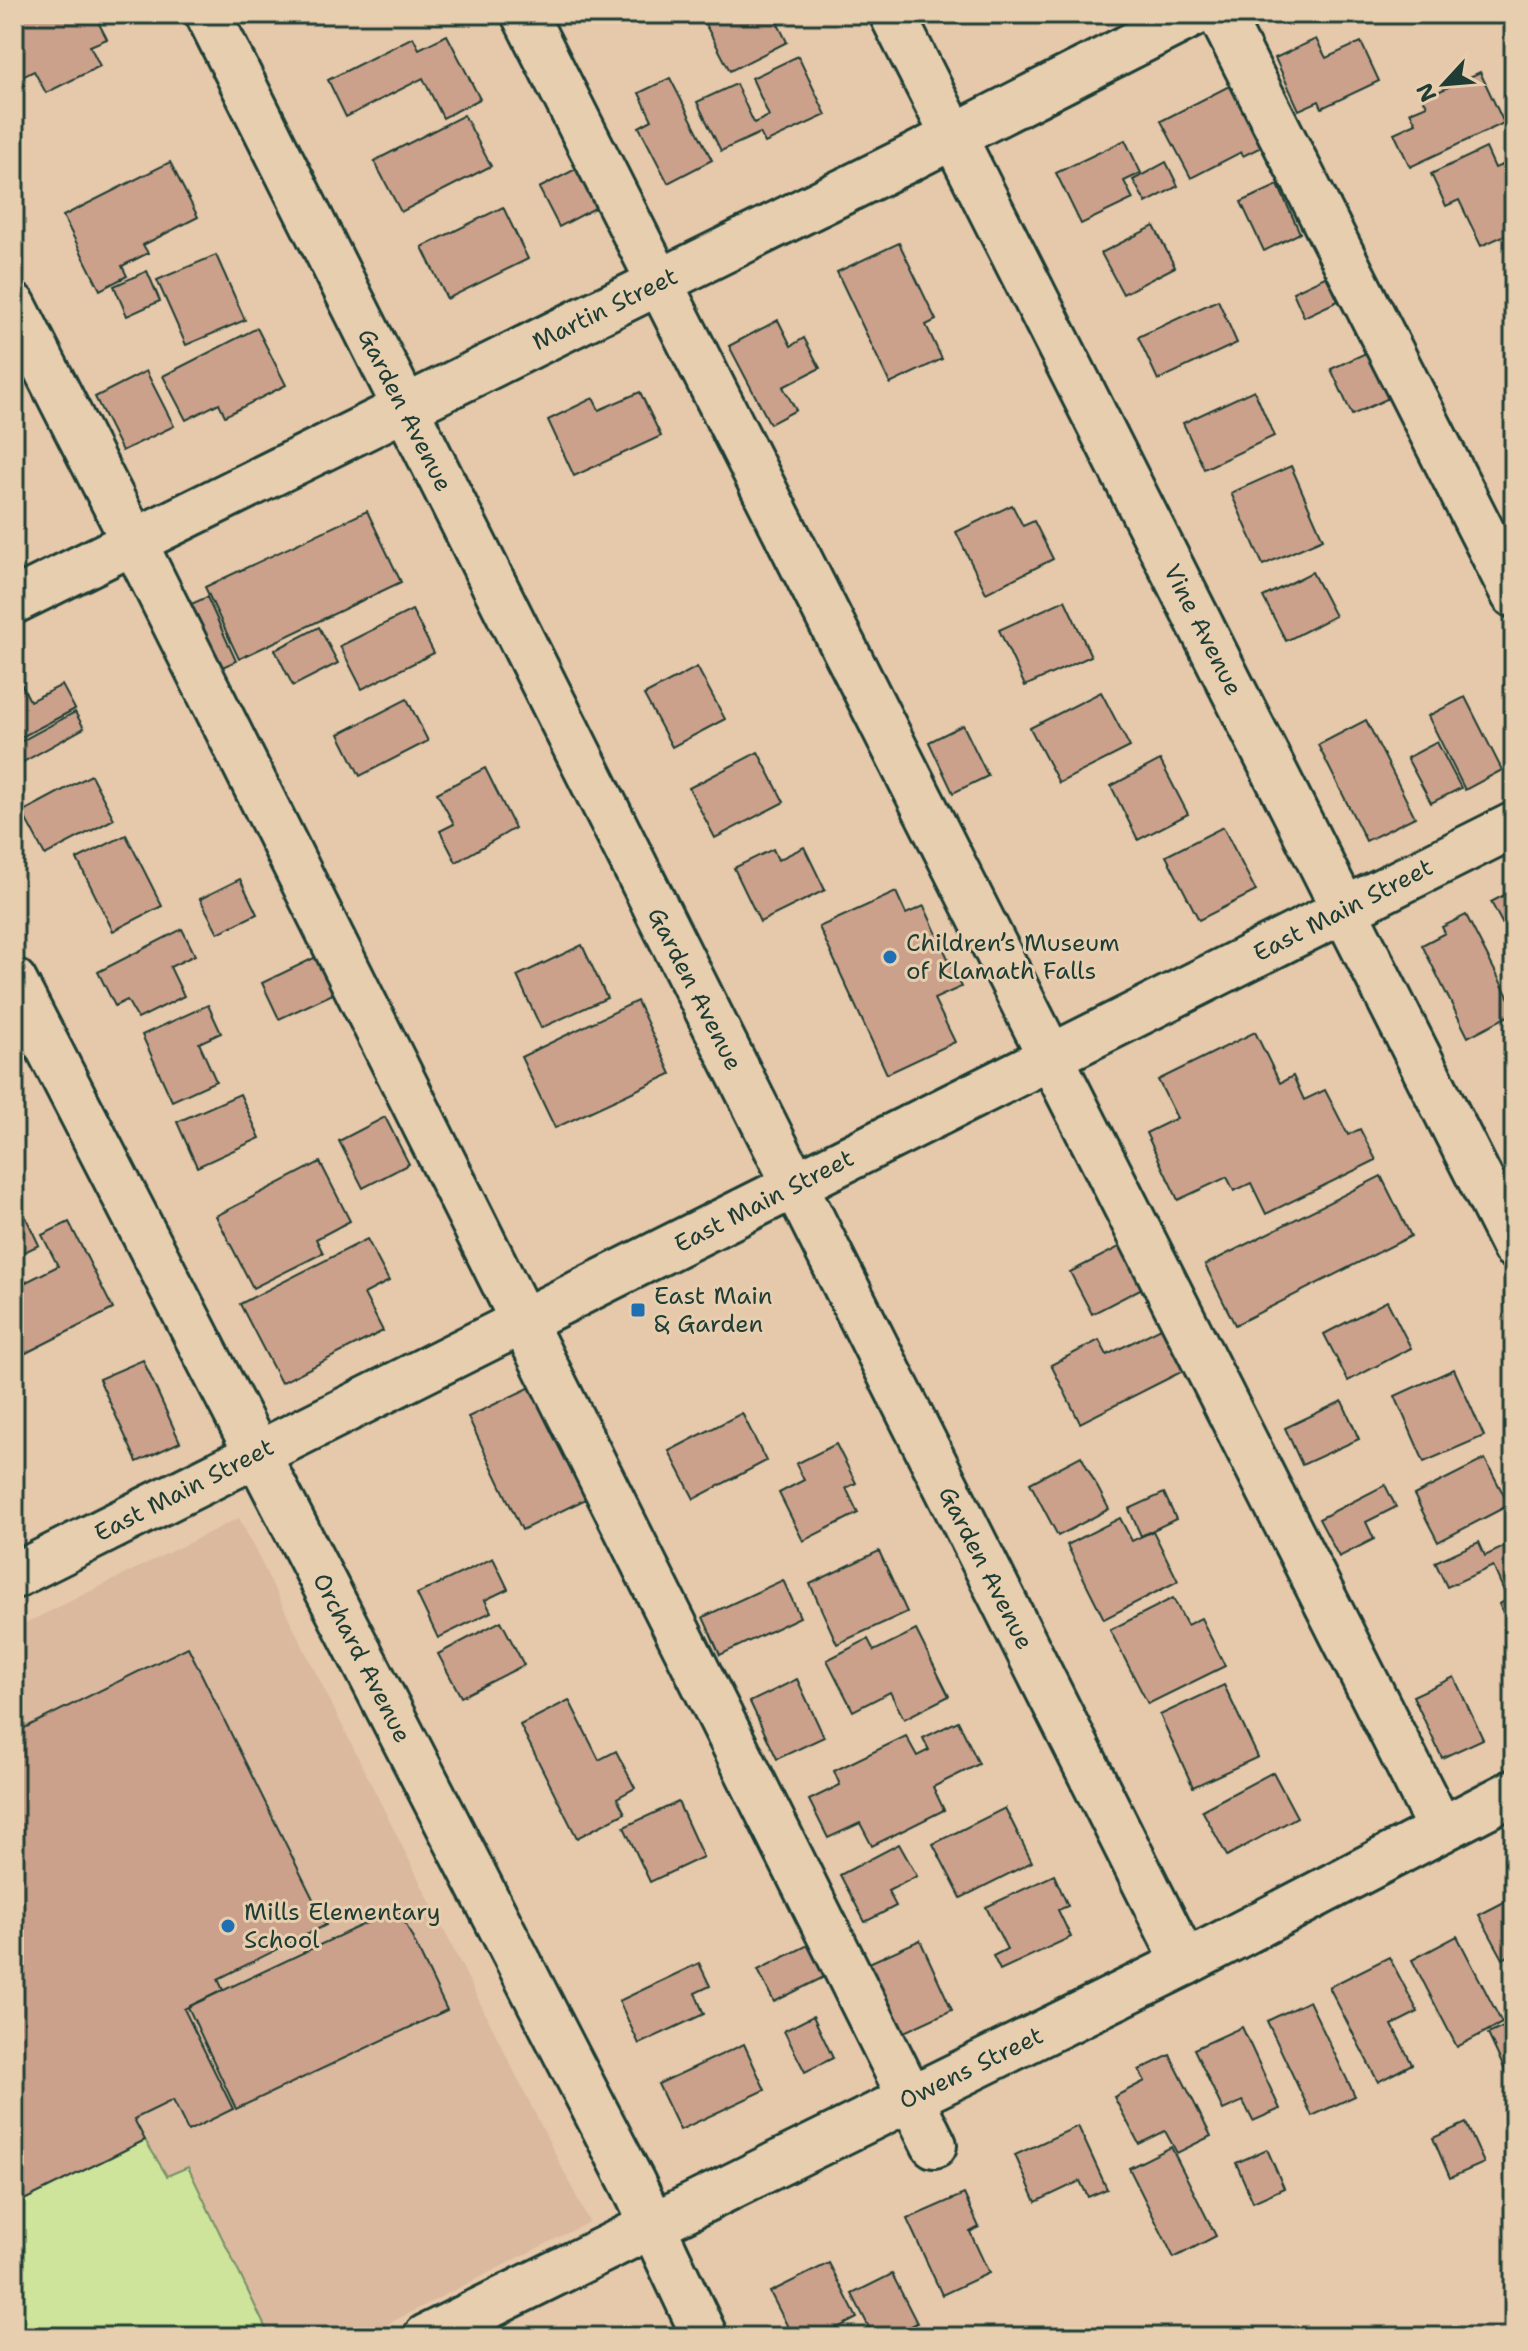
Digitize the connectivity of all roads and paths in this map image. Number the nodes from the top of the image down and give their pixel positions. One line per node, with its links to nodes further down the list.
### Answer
1 (208, 14): 9 (street, Garden Avenue)
2 (524, 14): 7 (street)
3 (892, 14): 6 (street, Vine Avenue)
4 (1194, 14): 6 (street, Martin Street)
5 (1220, 14): 11 (street)
6 (954, 136): 7 (street, Martin Street); 14 (street, Vine Avenue)
7 (660, 282): 9 (street, Martin Street); 16 (street)
8 (14, 306): 10 (street)
9 (405, 409): 10 (street, Martin Street); 17 (street, Garden Avenue)
10 (134, 542): 12 (street, Martin Street); 19 (street)
11 (1514, 595)
12 (14, 601)
13 (1514, 825): 14 (street, East Main Street)
14 (1344, 909): 16 (street, East Main Street); 18 (street, Vine Avenue)
15 (14, 981): 20 (street, Orchard Avenue)
16 (1050, 1057): 17 (street, East Main Street); 23 (street)
17 (795, 1187): 19 (street, East Main Street); 24 (street, Garden Avenue)
18 (1514, 1246)
19 (523, 1321): 20 (street, East Main Street); 25 (street)
20 (258, 1454): 21 (street, East Main Street); 27 (street, Orchard Avenue)
21 (14, 1576)
22 (1514, 1792): 23 (street, Owens Street)
23 (1441, 1830): 24 (street, Owens Street)
24 (1185, 1963): 25 (street, Owens Street)
25 (911, 2097): 26 (street); 27 (street, Owens Street)
26 (934, 2145)
27 (653, 2224): 28 (street, Owens Street); 29 (street, Orchard Avenue)
28 (426, 2337)
29 (705, 2337)

